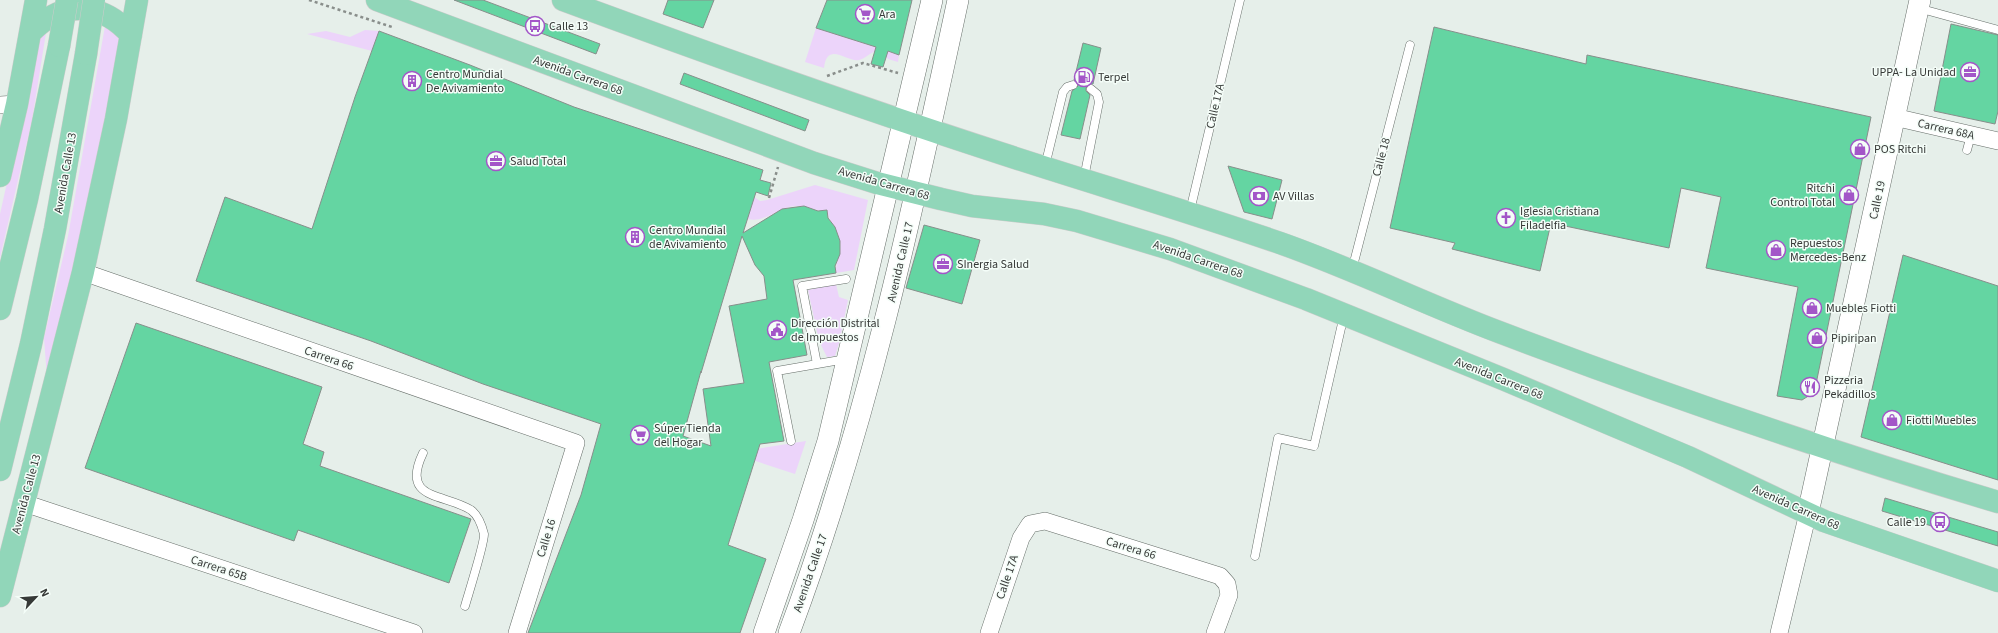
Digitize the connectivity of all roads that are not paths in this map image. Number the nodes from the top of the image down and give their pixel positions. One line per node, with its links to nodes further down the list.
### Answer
1 (36, 0): 12 (main road)
2 (67, 0): 31 (main road, bridge)
3 (94, 0): 33 (main road, Avenida Calle 13, bridge)
4 (137, 0): 13 (main road)
5 (377, 0): 25 (main road, Avenida Carrera 68)
6 (563, 0): 19 (main road)
7 (932, 0): 19 (street, Avenida Calle 17)
8 (958, 0): 20 (street, Avenida Calle 17)
9 (1240, 0): 27 (lane, Calle 17A)
10 (1919, 4): 11 (lane); 18 (street, Calle 19)
11 (1998, 30)
12 (32, 31): 13 (main road); 17 (main road)
13 (131, 34): 29 (main road)
14 (1410, 45): 28 (lane, Calle 18)
15 (1073, 85): 22 (lane)
16 (1091, 89): 24 (lane)
17 (8, 104): 23 (main road)
18 (1894, 117): 21 (street, Carrera 68A); 40 (street, Calle 19)
19 (904, 121): 20 (main road); 25 (street, Avenida Calle 17)
20 (930, 130): 22 (main road); 26 (street, Avenida Calle 17)
21 (1998, 142)
22 (1045, 167): 24 (main road)
23 (0, 176)
24 (1084, 179): 27 (main road)
25 (888, 186): 26 (main road, Avenida Carrera 68); 34 (street, Avenida Calle 17)
26 (916, 193): 32 (main road, Avenida Carrera 68); 41 (street, Avenida Calle 17)
27 (1189, 212): 28 (main road)
28 (1352, 270): 40 (main road)
29 (82, 272): 36 (main road); 39 (street, Carrera 66)
30 (846, 279): 35 (lane)
31 (1, 304)
32 (1344, 314): 46 (main road, Avenida Carrera 68); 48 (lane)
33 (31, 344): 36 (main road, Avenida Calle 13); 43 (main road, Avenida Calle 13)
34 (847, 359): 35 (lane); 38 (street, Avenida Calle 17)
35 (816, 364): 37 (lane)
36 (45, 421): 45 (main road, Avenida Calle 13)
37 (791, 441)
38 (828, 441): 41 (street); 54 (street, Avenida Calle 17)
39 (576, 443): 53 (street, Calle 16)
40 (1824, 446): 44 (main road); 46 (street, Calle 19)
41 (850, 449): 55 (street, Avenida Calle 17)
42 (423, 453): 51 (lane)
43 (0, 470)
44 (1998, 502)
45 (24, 503): 50 (main road, Avenida Calle 13); 52 (street, Carrera 65B)
46 (1808, 513): 49 (main road, Avenida Carrera 68); 58 (street, Calle 19)
47 (1030, 524): 56 (street, Calle 17A); 57 (street, Carrera 66)
48 (1256, 556)
49 (1998, 581)
50 (0, 596)
51 (465, 606)
52 (414, 633)
53 (517, 633)
54 (764, 633)
55 (789, 633)
56 (989, 633)
57 (1215, 633)
58 (1779, 633)

